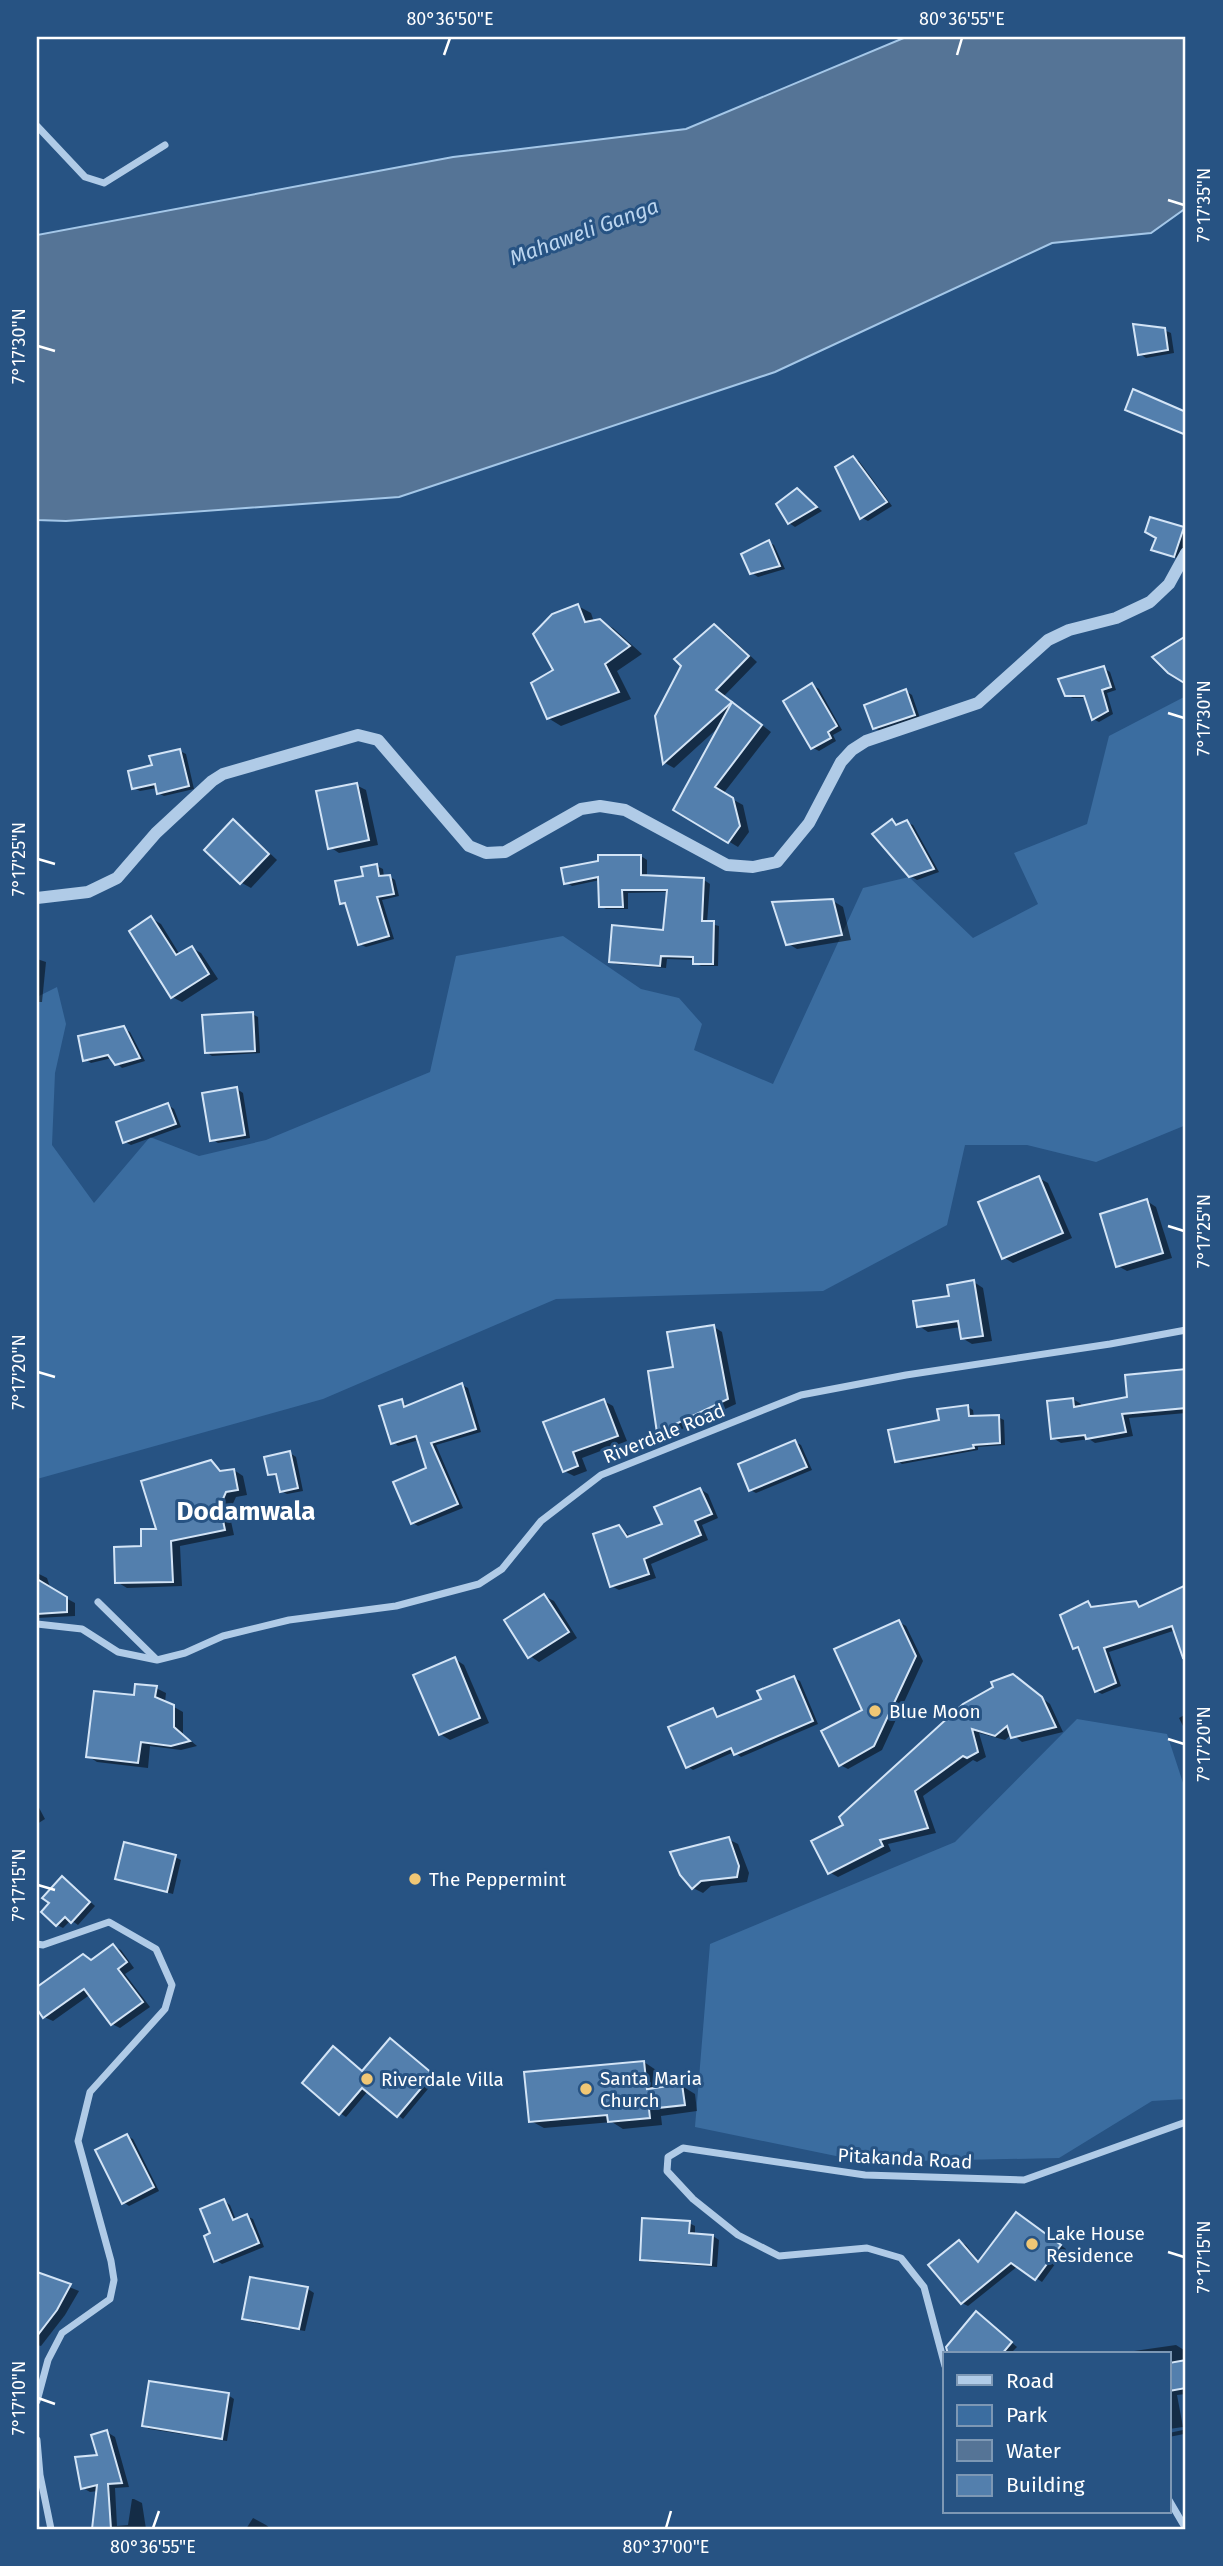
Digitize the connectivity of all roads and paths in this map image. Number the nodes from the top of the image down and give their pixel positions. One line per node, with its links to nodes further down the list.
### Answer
1 (37, 125): 2 (street)
2 (165, 145)
3 (1186, 553): 4 (street)
4 (37, 898)
5 (1186, 1330): 8 (street, Riverdale Road)
6 (98, 1602): 8 (street)
7 (37, 1624): 8 (street, Riverdale Road)
8 (157, 1660)
9 (37, 1944): 12 (street)
10 (1186, 2122): 11 (street, Pitakanda Road)
11 (943, 2359)
12 (37, 2401)
13 (37, 2440): 15 (street)
14 (1170, 2502): 16 (street)
15 (51, 2529)
16 (1185, 2529)

